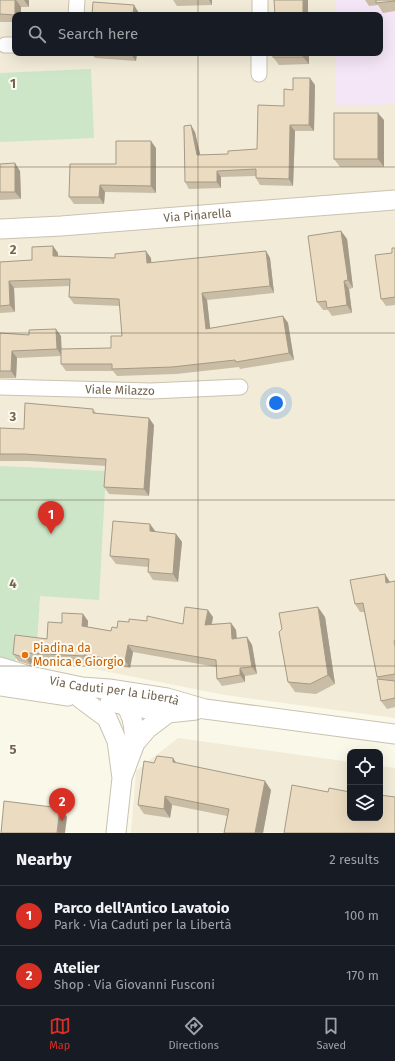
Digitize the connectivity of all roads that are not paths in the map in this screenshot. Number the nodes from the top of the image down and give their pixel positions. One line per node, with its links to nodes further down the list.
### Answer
1 (77, 0): 3 (street)
2 (260, 0): 4 (street)
3 (76, 12)
4 (260, 12)
5 (259, 56): 6 (street)
6 (259, 74)
7 (395, 200): 8 (street, Via Pinarella)
8 (0, 229)
9 (0, 387): 10 (street, Viale Milazzo)
10 (240, 387)
11 (0, 667): 13 (street, Via Caduti per la Libertà)
12 (0, 686): 14 (street, Via Caduti per la Libertà)
13 (109, 689): 15 (street); 16 (street, Via Caduti per la Libertà)
14 (80, 698): 15 (street, Via Caduti per la Libertà); 20 (street)
15 (126, 705): 17 (street, Via Caduti per la Libertà); 19 (street)
16 (205, 709): 17 (street, Via Caduti per la Libertà); 18 (street, Via Caduti per la Libertà)
17 (168, 713): 19 (street)
18 (395, 734)
19 (135, 743): 20 (street)
20 (122, 778): 21 (street)
21 (116, 833)

